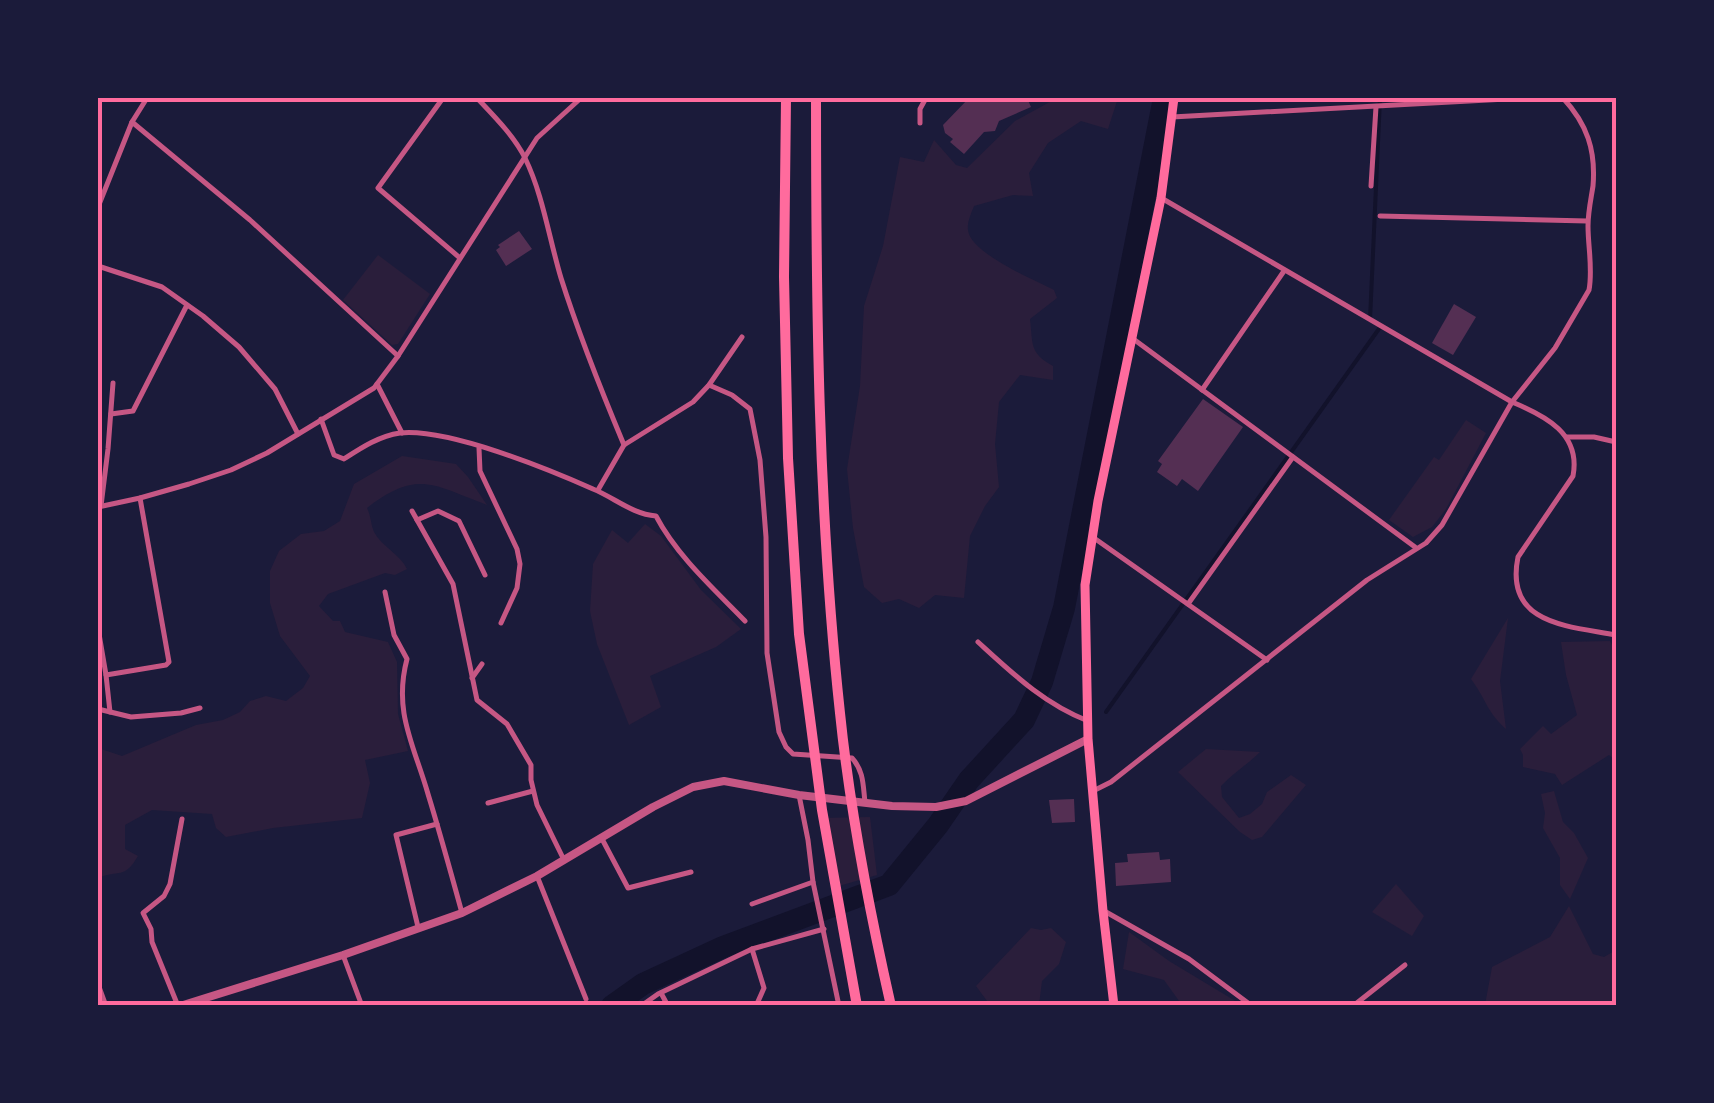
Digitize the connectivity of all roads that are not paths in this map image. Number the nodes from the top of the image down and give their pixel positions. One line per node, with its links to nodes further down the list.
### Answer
1 (148, 98): 13 (street)
2 (443, 98): 22 (street)
3 (478, 98): 15 (street)
4 (580, 98): 15 (street)
5 (786, 98): 97 (highway)
6 (816, 98): 98 (highway)
7 (926, 98): 14 (street)
8 (1174, 98): 12 (main road)
9 (1525, 98): 11 (street)
10 (1563, 98): 21 (street)
11 (1376, 107): 12 (street); 16 (street)
12 (1172, 117): 18 (main road)
13 (132, 122): 17 (street); 28 (street)
14 (920, 123)
15 (524, 156): 22 (street); 41 (street)
16 (1372, 186)
17 (100, 191): 19 (street)
18 (1162, 198): 24 (street); 27 (main road)
19 (98, 207)
20 (1380, 216): 21 (street)
21 (1588, 221): 33 (street)
22 (460, 258): 28 (street)
23 (98, 266): 25 (street)
24 (1284, 271): 32 (street); 33 (street)
25 (188, 305): 34 (street); 37 (street)
26 (742, 338): 31 (street)
27 (1132, 338): 32 (street); 48 (main road)
28 (398, 356): 30 (street)
29 (113, 383): 34 (street)
30 (377, 384): 35 (street); 36 (street)
31 (709, 384): 41 (street); 71 (street)
32 (1202, 390): 42 (street)
33 (1512, 402): 38 (street); 49 (street)
34 (111, 414): 45 (street)
35 (321, 420): 36 (street); 37 (street)
36 (402, 433): 40 (street)
37 (298, 434): 44 (street)
38 (1567, 437): 39 (street); 56 (street)
39 (1616, 442)
40 (479, 446): 43 (street); 54 (street)
41 (624, 446): 43 (street)
42 (1293, 457): 49 (street); 52 (street)
43 (598, 490): 53 (street)
44 (140, 498): 45 (street); 60 (street)
45 (99, 506)
46 (412, 511): 47 (street)
47 (417, 520): 50 (street); 61 (street)
48 (1092, 537): 52 (street); 65 (main road)
49 (1416, 548): 58 (street)
50 (485, 576)
51 (386, 592): 73 (street)
52 (1188, 604): 58 (street)
53 (746, 621)
54 (501, 622)
55 (98, 628): 60 (street)
56 (1616, 635)
57 (978, 642): 65 (street)
58 (1267, 660): 68 (street)
59 (482, 664): 61 (street)
60 (106, 675): 64 (street)
61 (472, 678): 67 (street)
62 (200, 708): 64 (street)
63 (98, 709): 64 (street)
64 (110, 712)
65 (1089, 721): 66 (main road)
66 (1088, 738): 68 (main road); 71 (street)
67 (534, 790): 70 (street); 75 (street)
68 (1094, 791): 80 (main road)
69 (799, 795): 71 (street); 74 (street); 78 (street)
70 (488, 803)
71 (865, 803)
72 (182, 819): 91 (street)
73 (437, 824): 81 (street); 82 (street)
74 (601, 837): 75 (street); 76 (street)
75 (564, 860): 77 (street)
76 (692, 872)
77 (537, 876): 81 (street); 89 (street)
78 (813, 882): 79 (street); 83 (street)
79 (752, 904)
80 (1103, 911): 99 (main road); 100 (street)
81 (462, 913): 82 (street)
82 (418, 929): 85 (street)
83 (824, 929): 84 (street); 96 (street)
84 (752, 949): 88 (street); 95 (street)
85 (343, 955): 91 (street); 92 (street)
86 (1405, 965): 101 (street)
87 (98, 984): 90 (street)
88 (661, 993): 93 (street); 94 (street)
89 (586, 999)
90 (106, 1006)
91 (179, 1006)
92 (362, 1006)
93 (641, 1006)
94 (668, 1006)
95 (756, 1006)
96 (840, 1006)
97 (857, 1006)
98 (891, 1006)
99 (1114, 1006)
100 (1252, 1006)
101 (1353, 1006)

